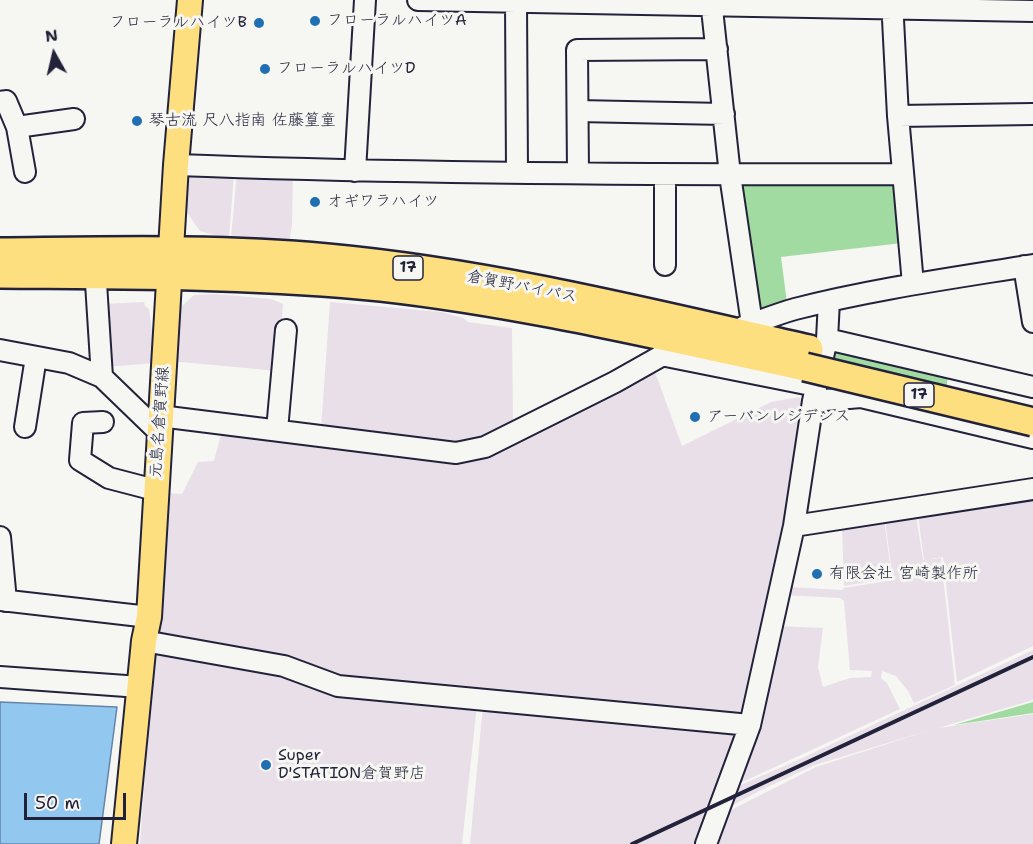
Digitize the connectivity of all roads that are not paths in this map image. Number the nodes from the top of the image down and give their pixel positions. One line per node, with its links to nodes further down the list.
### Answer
1 (365, 0): 17 (street)
2 (418, 0): 4 (street)
3 (187, 1): 16 (main road, 元島名倉賀野線)
4 (516, 2): 5 (street); 19 (street)
5 (712, 2): 6 (street); 8 (street)
6 (892, 4): 7 (street); 13 (street)
7 (1033, 11)
8 (717, 49): 10 (street); 11 (street)
9 (0, 102): 15 (street)
10 (578, 111): 11 (street); 20 (street)
11 (724, 114): 23 (street)
12 (1033, 114): 13 (street)
13 (898, 116): 22 (street)
14 (74, 119): 15 (street)
15 (17, 127): 18 (street)
16 (176, 165): 17 (street); 25 (main road, 元島名倉賀野線)
17 (355, 171): 19 (street)
18 (25, 172)
19 (517, 172): 20 (street)
20 (578, 173): 21 (street)
21 (665, 174): 23 (street); 26 (street)
22 (903, 174): 23 (street); 30 (street)
23 (730, 175): 34 (street)
24 (0, 252): 25 (highway, 倉賀野バイパス / 17)
25 (171, 262): 28 (highway, 倉賀野バイパス / 17); 31 (highway, 倉賀野バイパス / 17); 45 (main road, 元島名倉賀野線)
26 (665, 265)
27 (1029, 265): 30 (street); 33 (street)
28 (0, 274)
29 (96, 283): 40 (street)
30 (913, 284): 32 (street)
31 (456, 286): 34 (highway); 37 (highway); 39 (highway, 倉賀野バイパス / 17)
32 (829, 301): 34 (street); 39 (street)
33 (1033, 322)
34 (748, 325)
35 (286, 330): 47 (street)
36 (0, 350): 38 (street)
37 (665, 353): 39 (street); 47 (street)
38 (36, 357): 40 (street); 46 (street)
39 (814, 369): 41 (street); 42 (highway, 倉賀野バイパス / 17); 44 (highway, 倉賀野バイパス / 17, bridge); 48 (street); 51 (street)
40 (102, 377): 45 (street)
41 (1033, 387)
42 (1033, 403)
43 (104, 422): 50 (street)
44 (1033, 422)
45 (160, 424): 47 (street); 50 (main road, 元島名倉賀野線)
46 (26, 428)
47 (277, 430)
48 (1033, 438)
49 (1033, 489): 51 (street)
50 (155, 490): 54 (main road, 元島名倉賀野線)
51 (794, 526): 58 (street)
52 (0, 537): 53 (street)
53 (3, 601): 54 (street)
54 (149, 617): 55 (main road, 元島名倉賀野線)
55 (144, 641): 57 (main road, 元島名倉賀野線); 58 (street)
56 (0, 677): 57 (street)
57 (140, 687): 59 (main road, 元島名倉賀野線)
58 (750, 725): 60 (street)
59 (124, 844)
60 (706, 844)

